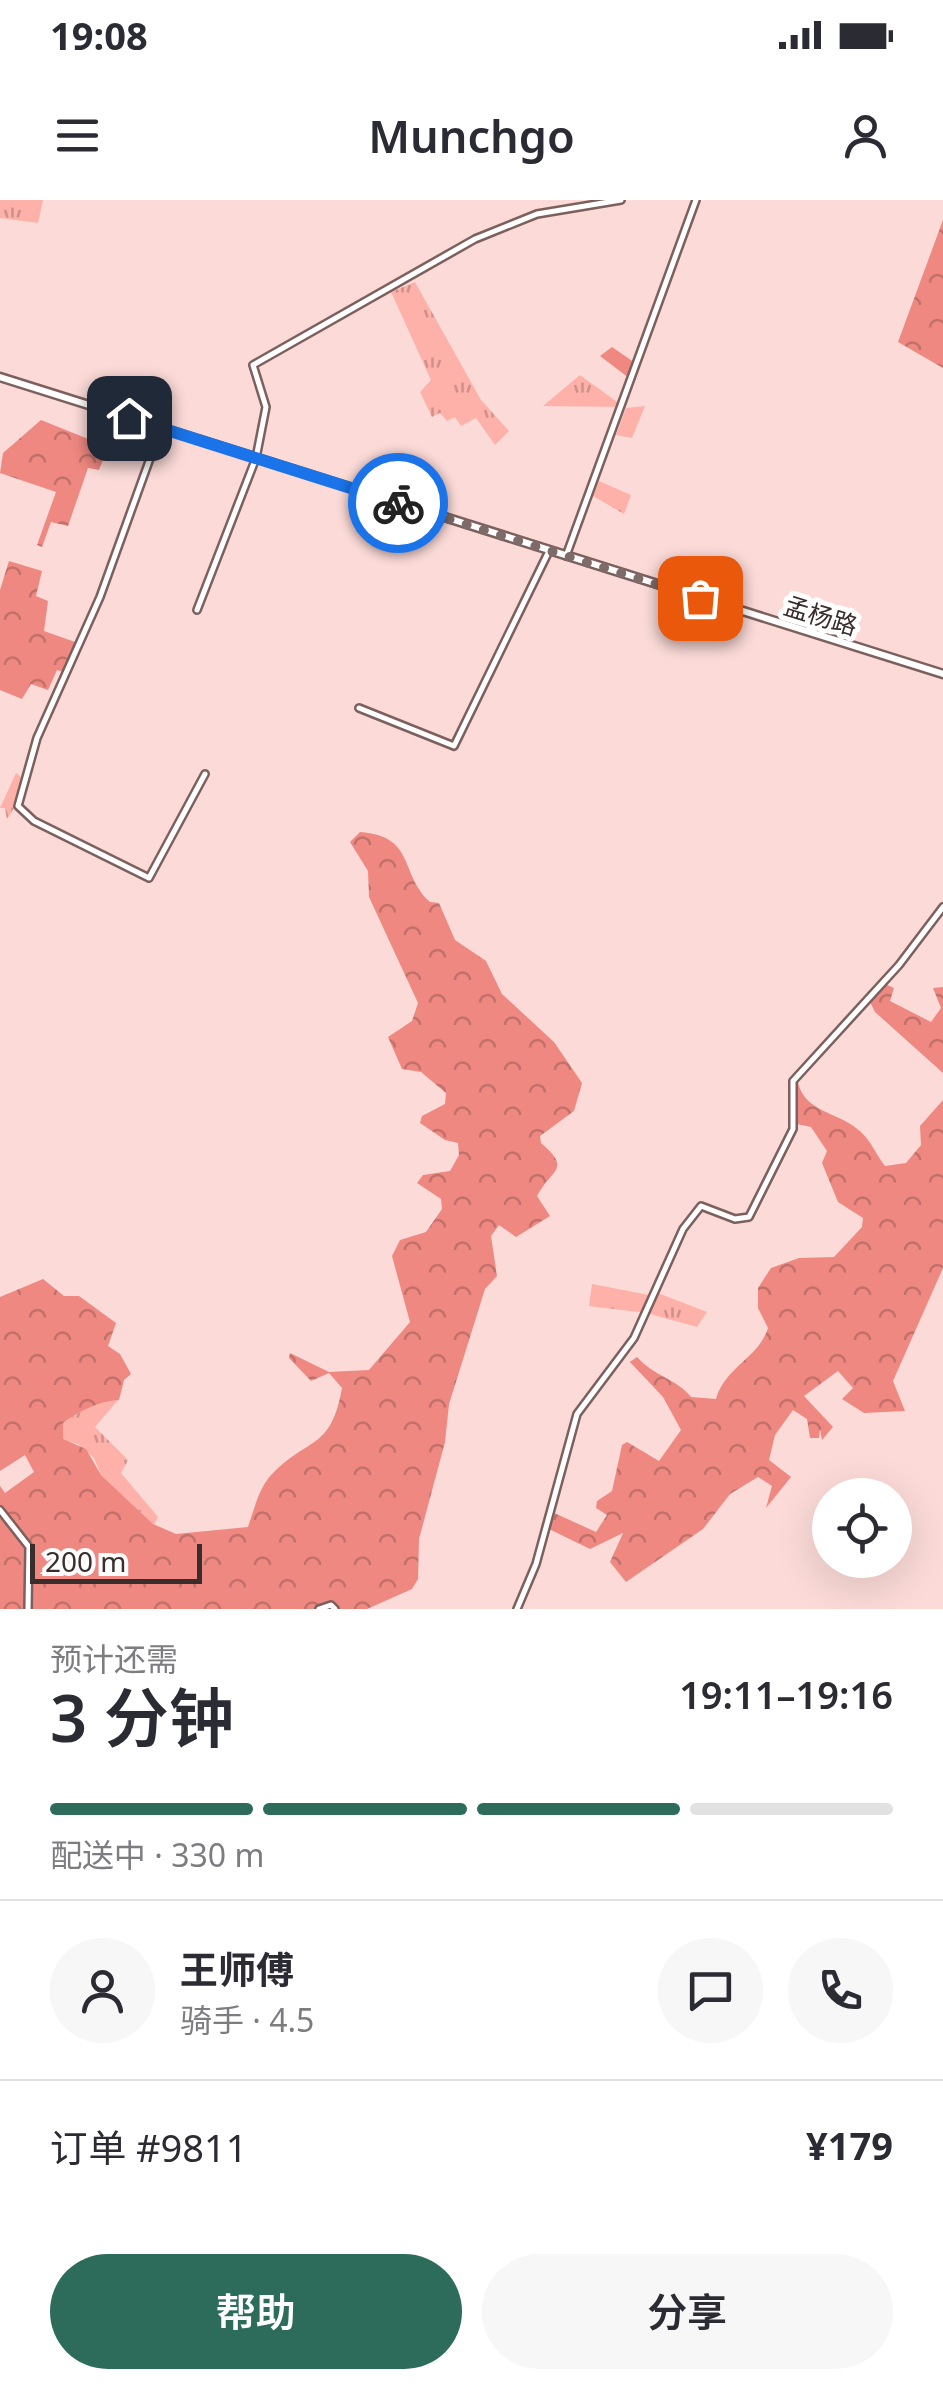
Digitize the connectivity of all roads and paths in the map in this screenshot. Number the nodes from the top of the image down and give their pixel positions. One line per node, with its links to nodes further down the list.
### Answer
1 (620, 200): 5 (street)
2 (696, 200): 7 (street)
3 (0, 377): 4 (street, 孟杨路)
4 (161, 428): 5 (street, 孟杨路); 11 (street)
5 (256, 458): 6 (street, 孟杨路); 8 (street)
6 (549, 551): 7 (street, 孟杨路); 10 (street)
7 (566, 556): 9 (street, 孟杨路)
8 (198, 610)
9 (943, 674)
10 (359, 708)
11 (205, 774)
12 (943, 908): 17 (street)
13 (0, 1510): 14 (street)
14 (28, 1609)
15 (319, 1609): 16 (street)
16 (335, 1609)
17 (517, 1609)

